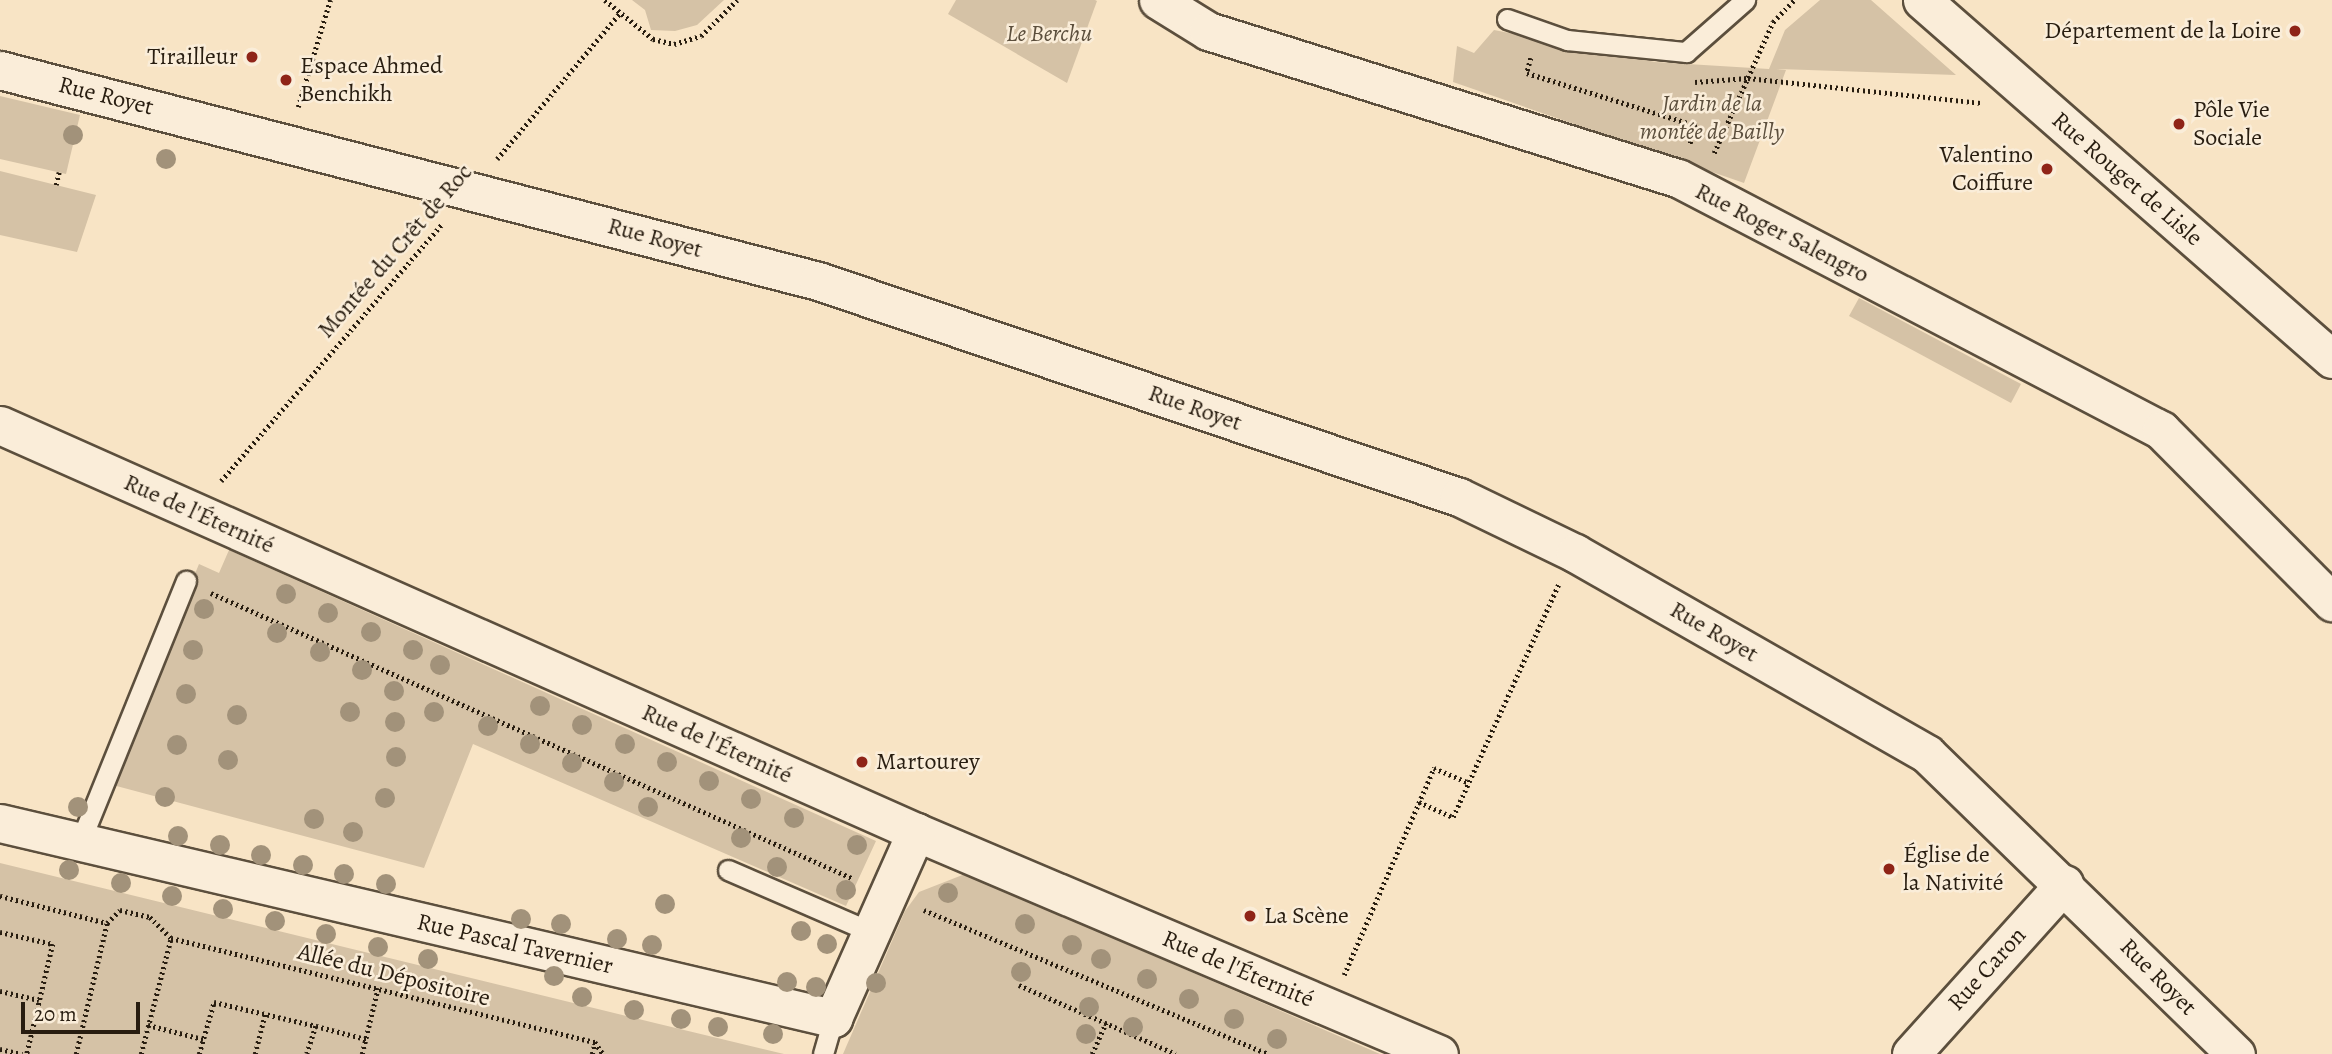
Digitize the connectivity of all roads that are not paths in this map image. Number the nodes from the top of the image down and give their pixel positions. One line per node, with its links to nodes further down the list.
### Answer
1 (1158, 0): 9 (street, Rue Roger Salengro)
2 (1745, 0): 4 (lane)
3 (1922, 0): 6 (street, Rue Rouget de Lisle)
4 (1507, 19)
5 (0, 70): 14 (street, Rue Royet)
6 (2332, 359)
7 (0, 425): 11 (street, Rue de l'Éternité)
8 (186, 581): 12 (lane)
9 (2332, 602)
10 (0, 823): 12 (street, Rue Pascal Tavernier)
11 (916, 832): 15 (street); 18 (street, Rue de l'Éternité)
12 (80, 842): 16 (street, Rue Pascal Tavernier)
13 (728, 870): 15 (lane)
14 (2064, 884): 19 (street, Rue Caron); 20 (street, Rue Royet)
15 (871, 932): 16 (street)
16 (833, 1018): 17 (lane)
17 (823, 1054)
18 (1439, 1054)
19 (1911, 1054)
20 (2236, 1054)

